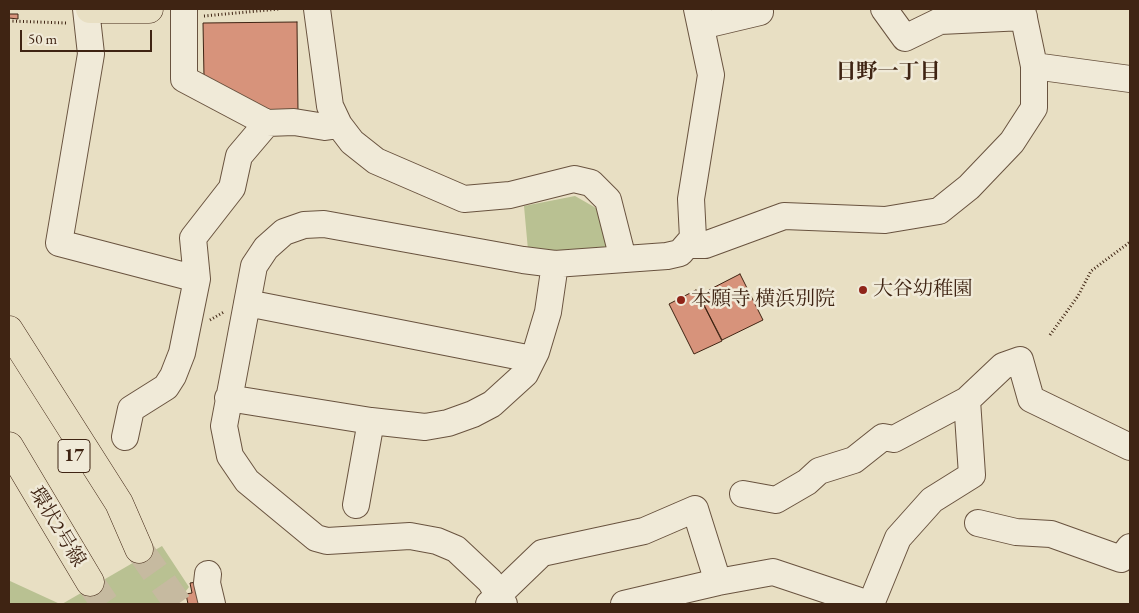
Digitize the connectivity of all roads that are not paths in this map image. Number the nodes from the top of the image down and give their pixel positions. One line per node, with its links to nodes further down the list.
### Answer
1 (86, 9): 17 (street)
2 (90, 9): 3 (main road)
3 (149, 9)
4 (184, 9): 12 (street)
5 (317, 9): 13 (street)
6 (884, 9): 8 (street)
7 (760, 12): 9 (street)
8 (1023, 13): 10 (street)
9 (699, 17): 14 (street)
10 (1034, 66): 11 (street); 14 (street)
11 (1130, 79)
12 (267, 123): 13 (street); 17 (street)
13 (339, 125): 15 (street)
14 (688, 245): 15 (street)
15 (623, 259): 16 (street)
16 (555, 264): 18 (street); 20 (street)
17 (197, 279): 25 (street)
18 (247, 300): 20 (street); 22 (street)
19 (9, 330): 21 (main road, 17)
20 (532, 359): 24 (street)
21 (9, 363)
22 (228, 398): 24 (street); 35 (street)
23 (967, 400): 27 (street); 29 (street); 38 (street)
24 (371, 421): 30 (street)
25 (125, 437)
26 (9, 446): 28 (main road, 環状2号線 / 17)
27 (1130, 448)
28 (9, 474)
29 (743, 494)
30 (356, 505)
31 (978, 524): 32 (street)
32 (1130, 546)
33 (208, 574): 36 (street)
34 (718, 582): 35 (street); 37 (street); 38 (street)
35 (497, 601)
36 (212, 604)
37 (624, 604)
38 (870, 604)

